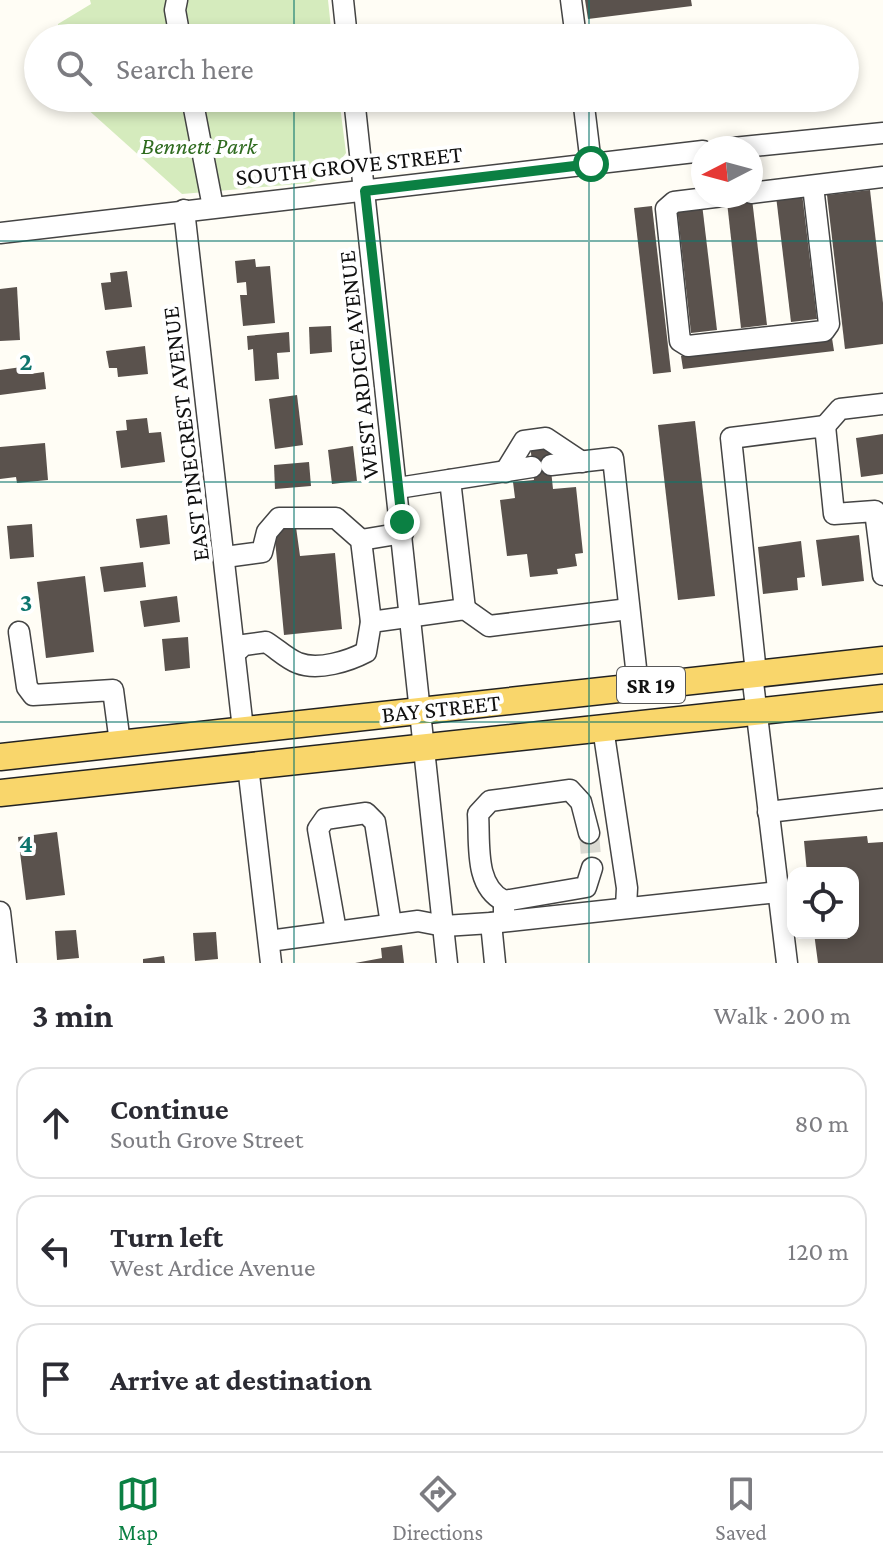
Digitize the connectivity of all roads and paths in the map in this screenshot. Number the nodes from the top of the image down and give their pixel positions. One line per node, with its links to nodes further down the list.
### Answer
1 (177, 0): 4 (street)
2 (343, 0): 5 (street)
3 (571, 0): 6 (street)
4 (178, 24)
5 (346, 24)
6 (574, 24)
7 (195, 112): 19 (street)
8 (356, 112): 16 (street, WEST ARDICE AVENUE)
9 (585, 112): 13 (street)
10 (883, 133): 11 (street)
11 (763, 145)
12 (691, 152): 13 (street, SOUTH GROVE STREET)
13 (591, 164): 16 (street, SOUTH GROVE STREET)
14 (883, 177): 15 (street)
15 (813, 186): 17 (street); 18 (street)
16 (365, 191): 19 (street, SOUTH GROVE STREET); 27 (street, WEST ARDICE AVENUE)
17 (763, 192)
18 (691, 200)
19 (213, 207): 20 (street, SOUTH GROVE STREET)
20 (184, 210): 21 (street, SOUTH GROVE STREET); 30 (street, EAST PINECREST AVENUE)
21 (0, 233)
22 (883, 404): 23 (street)
23 (825, 426): 31 (street); 39 (street)
24 (582, 462): 25 (street); 25 (street); 33 (street)
25 (505, 472): 26 (street)
26 (450, 480): 27 (street); 32 (street)
27 (398, 488): 28 (street, WEST ARDICE AVENUE)
28 (403, 533): 29 (street); 34 (street, WEST ARDICE AVENUE)
29 (361, 540): 30 (street); 35 (street)
30 (225, 557): 37 (street, EAST PINECREST AVENUE)
31 (883, 575)
32 (465, 609): 33 (street); 34 (street)
33 (629, 609): 40 (street)
34 (411, 614): 35 (street); 42 (street, WEST ARDICE AVENUE)
35 (371, 622): 37 (street)
36 (19, 632): 46 (street)
37 (235, 653): 45 (street, EAST PINECREST AVENUE)
38 (883, 660): 39 (main road, BAY STREET / SR 19)
39 (754, 674): 40 (main road, BAY STREET / SR 19); 43 (street)
40 (638, 686): 42 (main road, BAY STREET / SR 19)
41 (883, 698): 43 (main road, BAY STREET / SR 19)
42 (420, 710): 45 (main road, BAY STREET / SR 19); 47 (street, WEST ARDICE AVENUE)
43 (756, 711): 44 (main road, BAY STREET / SR 19); 53 (street)
44 (603, 728): 47 (main road, BAY STREET / SR 19); 52 (street)
45 (243, 729): 46 (main road, BAY STREET / SR 19)
46 (120, 743): 48 (main road, BAY STREET / SR 19)
47 (423, 747): 49 (main road, BAY STREET / SR 19); 61 (street, WEST ARDICE AVENUE)
48 (0, 757)
49 (248, 766): 50 (main road, BAY STREET / SR 19); 63 (street)
50 (0, 793)
51 (883, 799): 53 (street)
52 (615, 812): 56 (street); 57 (street)
53 (768, 812): 55 (street)
54 (592, 868): 56 (street)
55 (778, 892): 57 (street); 68 (street)
56 (504, 901): 59 (street)
57 (626, 907): 59 (street)
58 (0, 912): 64 (street)
59 (497, 922): 61 (street); 67 (street)
60 (391, 924): 61 (street); 62 (street); 62 (street)
61 (444, 926): 66 (street, WEST ARDICE AVENUE)
62 (336, 931): 63 (street)
63 (269, 941): 65 (street)
64 (6, 963)
65 (271, 963)
66 (447, 963)
67 (495, 963)
68 (787, 963)

